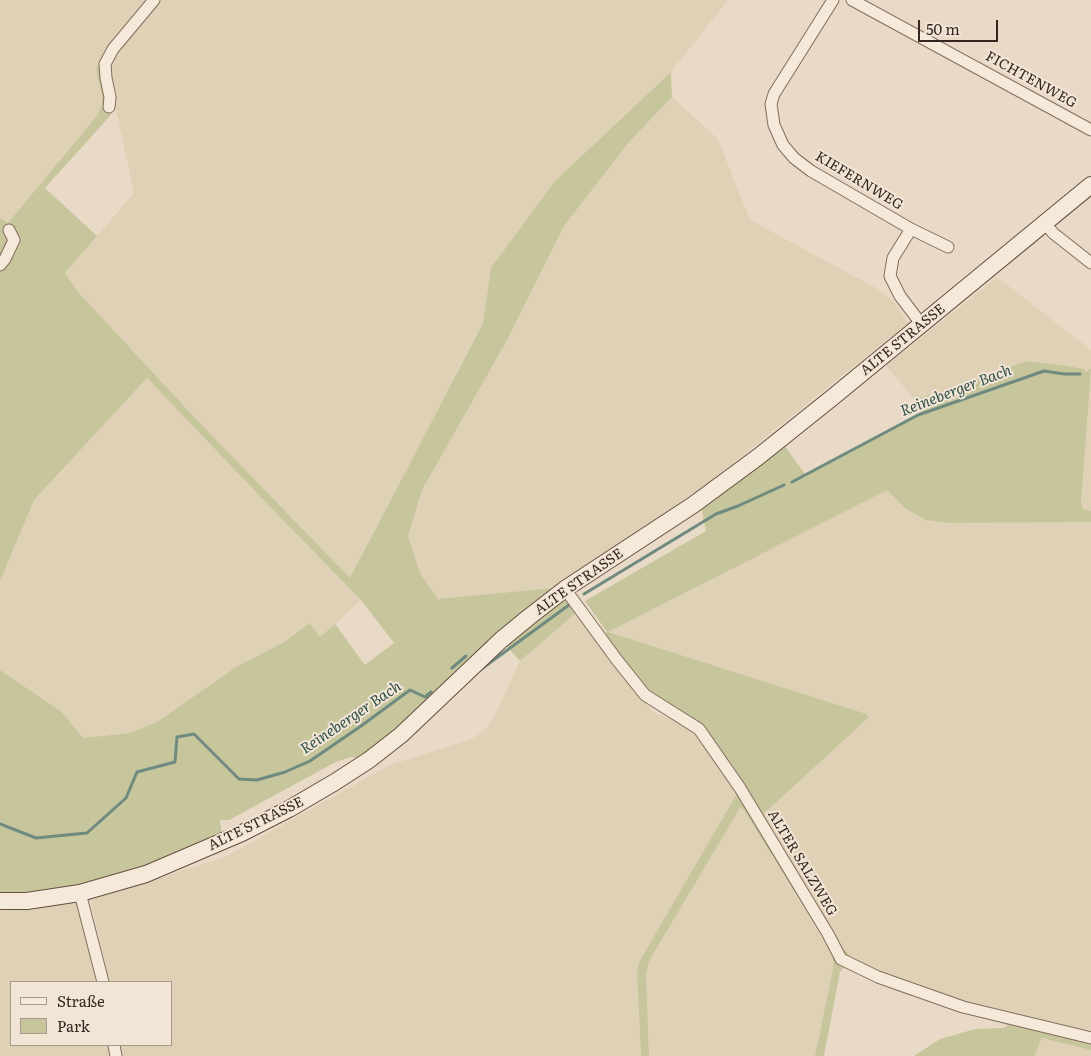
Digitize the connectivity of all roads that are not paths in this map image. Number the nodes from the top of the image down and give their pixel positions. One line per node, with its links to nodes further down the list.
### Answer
1 (154, 0): 4 (street)
2 (833, 0): 8 (street, KIEFERNWEG)
3 (852, 0): 5 (street, FICHTENWEG)
4 (109, 107)
5 (1091, 130)
6 (1091, 185): 7 (main road, ALTE STRASSE)
7 (1045, 223): 11 (street); 13 (main road, ALTE STRASSE)
8 (911, 229): 10 (street, KIEFERNWEG); 13 (street, KIEFERNWEG)
9 (9, 230): 12 (street)
10 (948, 247)
11 (1091, 263)
12 (0, 265)
13 (922, 325): 14 (main road, ALTE STRASSE)
14 (565, 589): 16 (main road, ALTE STRASSE); 20 (street, ALTER SALZWEG)
15 (0, 893): 18 (street, ALTE STRASSE)
16 (80, 893): 18 (main road, ALTE STRASSE); 19 (street)
17 (0, 901): 18 (main road, ALTE STRASSE)
18 (27, 901)
19 (103, 981)
20 (1091, 1038)

